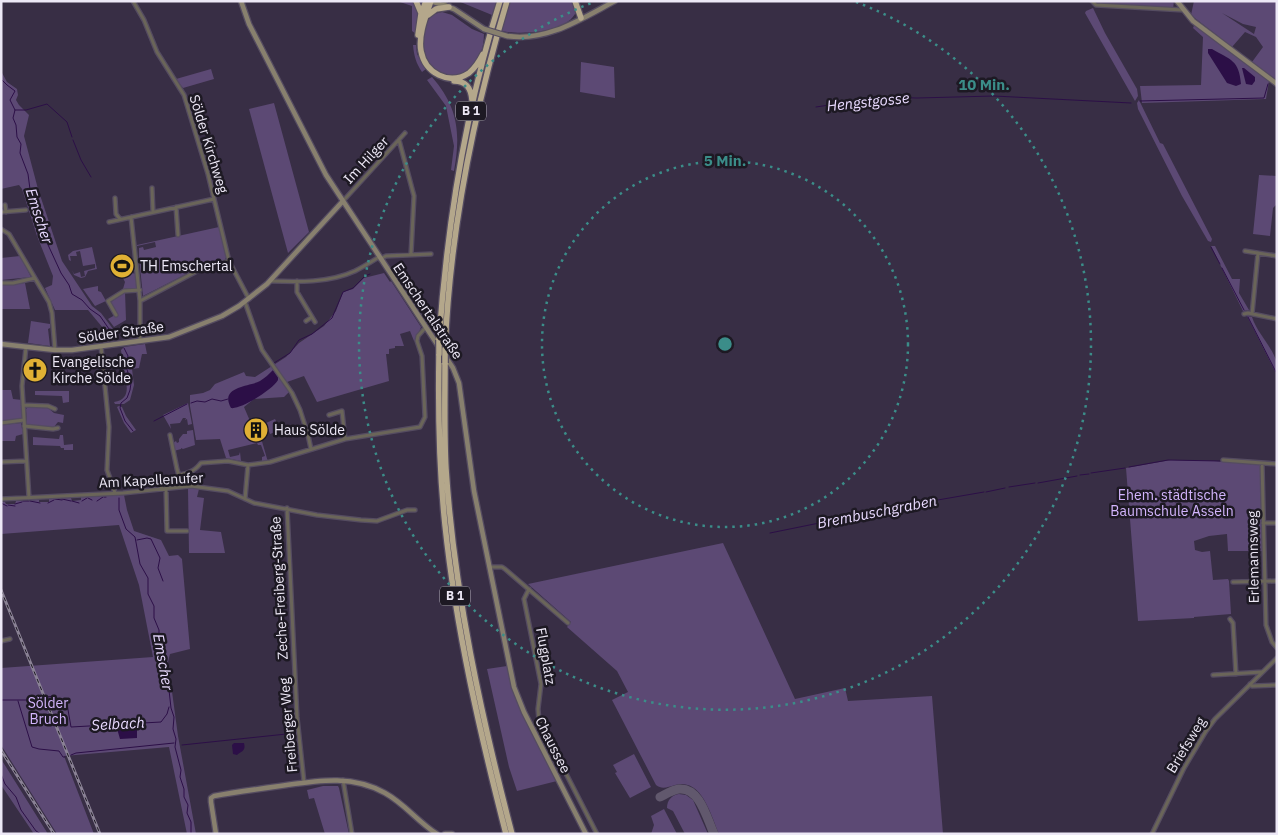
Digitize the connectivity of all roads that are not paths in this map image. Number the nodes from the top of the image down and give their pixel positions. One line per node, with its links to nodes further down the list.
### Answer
1 (133, 1): 24 (street, Sölder Kirchweg)
2 (241, 1): 25 (main road, Emschertalstraße)
3 (416, 1): 15 (highway)
4 (426, 1): 15 (highway)
5 (431, 1): 13 (main road); 15 (highway)
6 (442, 1): 13 (street)
7 (500, 1): 17 (highway, B 1)
8 (507, 1): 121 (highway, B 1, bridge)
9 (576, 1): 16 (highway)
10 (615, 1): 16 (main road)
11 (1092, 1): 14 (street)
12 (1177, 1): 14 (main road)
13 (449, 7): 15 (highway); 16 (main road, bridge)
14 (1183, 10): 18 (main road)
15 (424, 15): 17 (highway); 19 (highway)
16 (583, 17)
17 (487, 46): 19 (highway, B 1)
18 (1277, 84)
19 (473, 104): 120 (highway, B 1, bridge)
20 (406, 133): 21 (street, Im Hilger)
21 (400, 140): 25 (street, Im Hilger); 39 (street)
22 (152, 188): 31 (street)
23 (115, 198): 33 (street)
24 (214, 199): 27 (street); 43 (street, Sölder Kirchweg)
25 (342, 201): 42 (main road, Emschertalstraße); 45 (main road, Sölder Straße)
26 (5, 205): 30 (street)
27 (176, 207): 31 (street); 36 (street)
28 (26, 210): 30 (street)
29 (1, 212): 30 (street)
30 (6, 212)
31 (154, 212): 32 (street)
32 (131, 217): 33 (street); 48 (street)
33 (121, 219): 34 (street)
34 (108, 222)
35 (1, 229): 44 (street)
36 (178, 235)
37 (1245, 251): 38 (street)
38 (1258, 253): 41 (street); 52 (street)
39 (411, 254): 40 (street); 42 (street)
40 (432, 254)
41 (1277, 256)
42 (379, 258): 46 (street); 58 (main road, Emschertalstraße)
43 (229, 261): 49 (street); 50 (street, Sölder Kirchweg)
44 (35, 278): 47 (street); 63 (street)
45 (269, 281): 46 (street); 50 (main road, Sölder Straße)
46 (297, 281): 54 (street)
47 (1, 283)
48 (140, 290): 49 (street); 53 (street)
49 (140, 301): 59 (street)
50 (247, 301): 59 (main road, Sölder Straße); 73 (street, Sölder Kirchweg)
51 (1244, 314): 52 (street)
52 (1252, 314): 55 (street)
53 (116, 315)
54 (312, 317): 56 (street); 57 (street)
55 (1277, 319)
56 (306, 321)
57 (314, 322)
58 (426, 327): 72 (street); 93 (main road, Emschertalstraße)
59 (140, 341): 61 (main road, Sölder Straße)
60 (1, 344): 62 (main road, Sölder Straße)
61 (100, 346): 63 (main road, Sölder Straße); 84 (street)
62 (26, 347): 63 (main road, Sölder Straße); 64 (street)
63 (55, 350)
64 (23, 405): 65 (street); 67 (street)
65 (55, 409)
66 (329, 414): 72 (street)
67 (24, 420): 68 (street); 69 (street)
68 (1, 423)
69 (24, 426): 70 (street); 75 (street)
70 (58, 428)
71 (170, 435): 80 (street)
72 (344, 439): 73 (street)
73 (311, 449): 78 (street)
74 (1223, 460): 77 (street)
75 (26, 461): 76 (street); 85 (street)
76 (1, 462)
77 (1262, 462): 79 (street); 90 (street, Erlemannsweg)
78 (248, 464): 80 (street); 87 (street)
79 (1277, 464)
80 (179, 475): 81 (street); 82 (street)
81 (182, 486): 83 (street, Am Kapellenufer); 87 (street, Am Kapellenufer)
82 (161, 488): 83 (street, Am Kapellenufer); 84 (street, Am Kapellenufer)
83 (166, 488): 92 (street)
84 (115, 493): 85 (street, Am Kapellenufer)
85 (28, 498): 86 (street, Am Kapellenufer)
86 (1, 499)
87 (245, 499): 88 (street, Am Kapellenufer)
88 (287, 508): 89 (street, Am Kapellenufer); 105 (street, Zeche-Freiberg-Straße)
89 (415, 510)
90 (1263, 523): 91 (street); 94 (street, Erlemannsweg)
91 (1277, 523)
92 (187, 531)
93 (489, 568): 97 (street); 104 (main road, Emschertalstraße)
94 (1265, 581): 95 (street); 96 (street); 102 (street, Erlemannsweg)
95 (1277, 581)
96 (1233, 582)
97 (529, 589): 99 (street); 124 (street, Flugplatz)
98 (1230, 619): 107 (street)
99 (568, 623)
100 (10, 639): 101 (street)
101 (1, 640)
102 (1277, 648)
103 (1277, 658): 106 (street, Briefsweg)
104 (509, 664): 114 (main road, Chaussee)
105 (294, 666): 113 (street, Freiberger Weg)
106 (1262, 672): 108 (street); 110 (street, Briefsweg)
107 (1236, 674): 108 (street); 109 (street)
108 (1248, 674): 110 (street)
109 (1213, 676)
110 (1251, 682): 111 (street); 125 (street, Briefsweg)
111 (1277, 685)
112 (343, 780): 113 (main road); 116 (street); 117 (main road)
113 (304, 782): 115 (main road)
114 (582, 826): 122 (main road); 123 (main road, Chaussee)
115 (216, 834)
116 (352, 834)
117 (437, 834)
118 (445, 834): 119 (main road)
119 (452, 834)
120 (506, 834)
121 (512, 834)
122 (581, 834)
123 (586, 834)
124 (597, 834)
125 (1152, 834)

